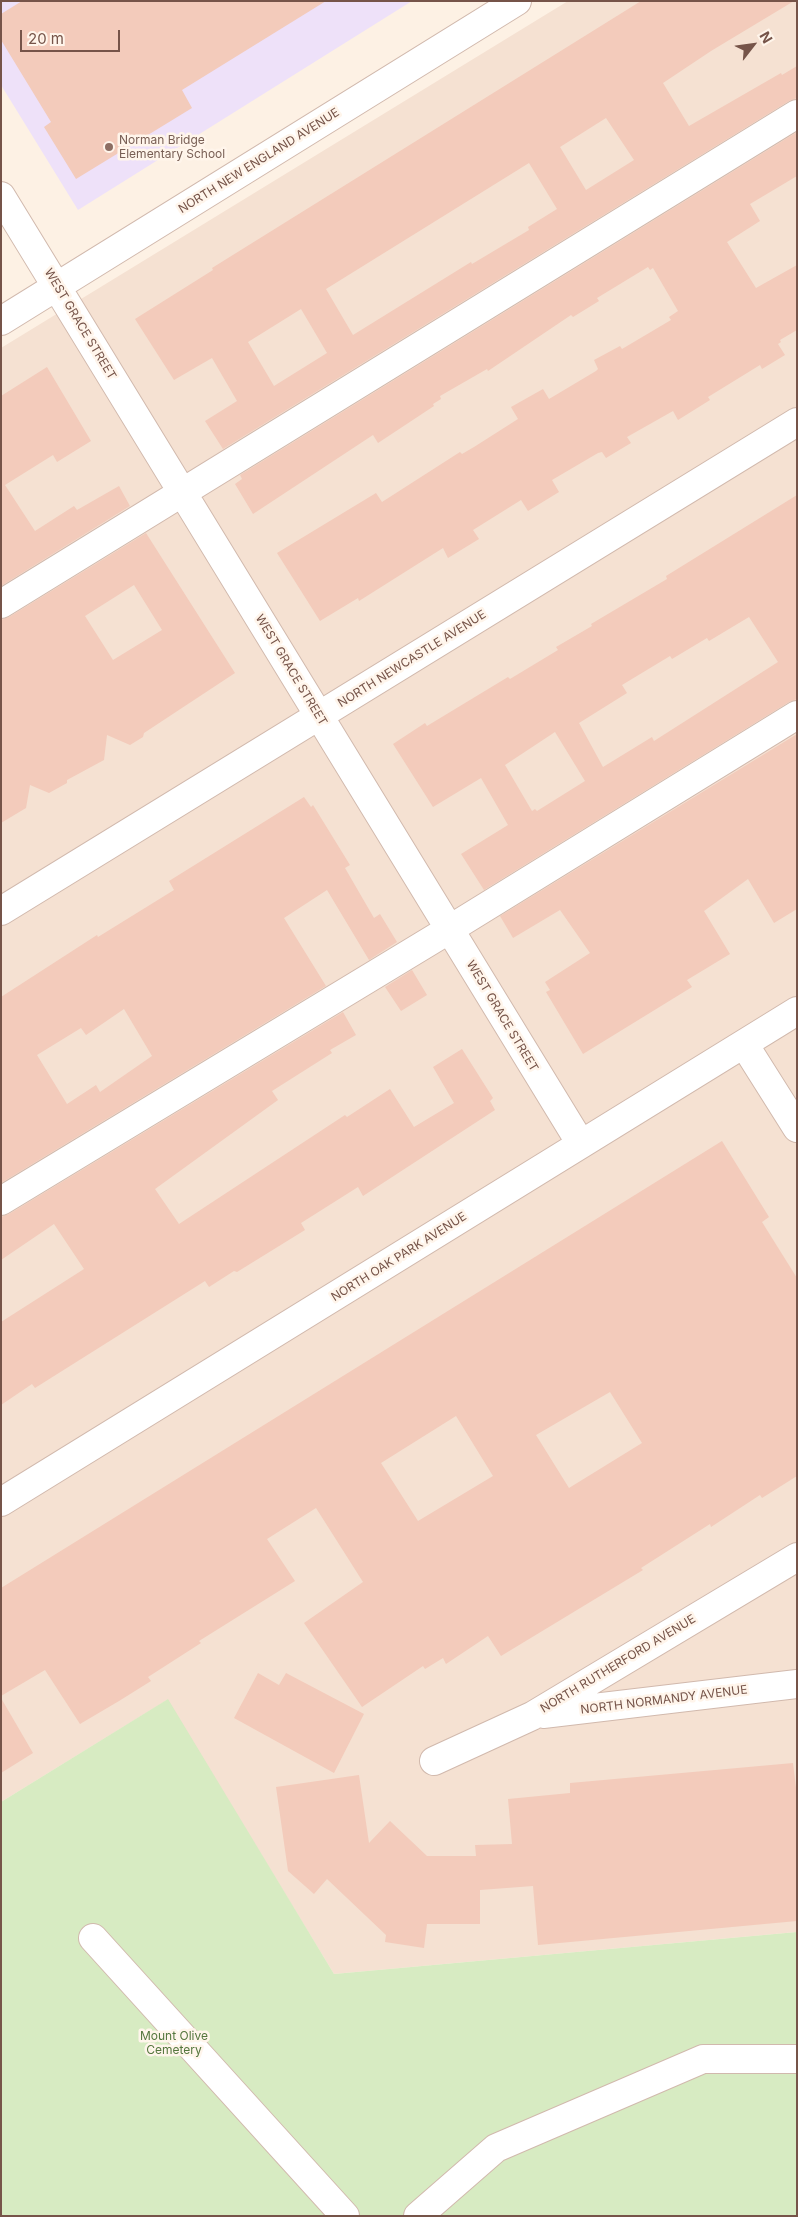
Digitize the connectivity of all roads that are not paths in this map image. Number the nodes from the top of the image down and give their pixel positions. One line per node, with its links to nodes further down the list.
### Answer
1 (517, 1): 4 (street, NORTH NEW ENGLAND AVENUE)
2 (797, 114): 7 (street)
3 (1, 196): 4 (street, WEST GRACE STREET)
4 (57, 286): 5 (street, NORTH NEW ENGLAND AVENUE); 7 (street, WEST GRACE STREET)
5 (1, 320)
6 (797, 422): 10 (street, NORTH NEWCASTLE AVENUE)
7 (183, 492): 8 (street); 10 (street, WEST GRACE STREET)
8 (1, 604)
9 (797, 715): 12 (street)
10 (319, 716): 11 (street, NORTH NEWCASTLE AVENUE); 12 (street, WEST GRACE STREET)
11 (1, 911)
12 (450, 930): 16 (street, WEST GRACE STREET); 17 (street)
13 (797, 1011): 14 (street, NORTH OAK PARK AVENUE)
14 (744, 1044): 15 (street); 16 (street, NORTH OAK PARK AVENUE)
15 (797, 1128)
16 (581, 1144): 18 (street, NORTH OAK PARK AVENUE)
17 (1, 1201)
18 (1, 1502)
19 (797, 1557): 21 (street, NORTH RUTHERFORD AVENUE)
20 (797, 1684): 21 (street, NORTH NORMANDY AVENUE)
21 (532, 1716): 22 (street, NORTH RUTHERFORD AVENUE)
22 (434, 1761)
23 (93, 1938): 25 (street)
24 (797, 2059): 26 (street)
25 (345, 2216)
26 (418, 2216)

